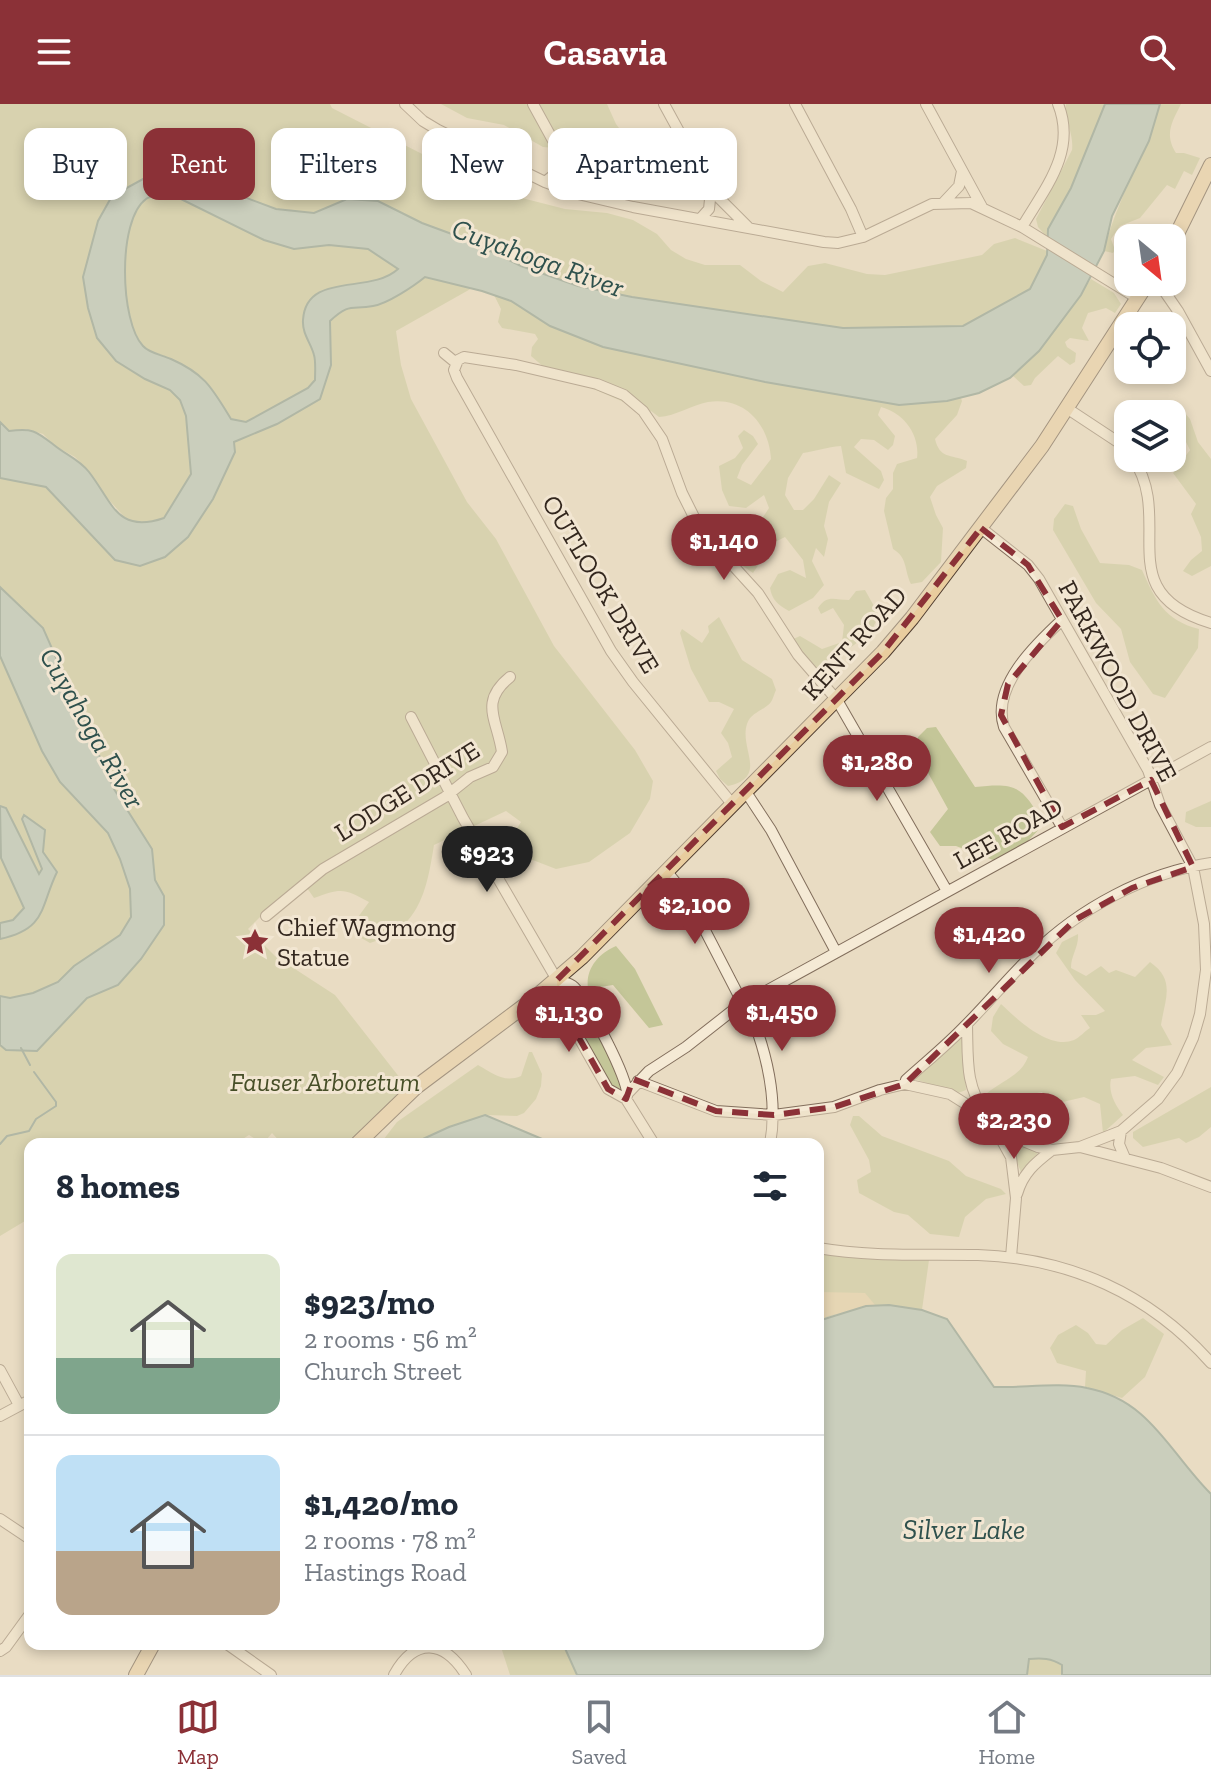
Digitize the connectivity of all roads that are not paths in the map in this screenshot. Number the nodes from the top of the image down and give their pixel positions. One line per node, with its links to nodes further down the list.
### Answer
1 (405, 104): 12 (street)
2 (533, 104): 8 (street)
3 (664, 104): 7 (street)
4 (795, 104): 23 (street)
5 (926, 104): 10 (street)
6 (1058, 104): 22 (street)
7 (677, 128)
8 (548, 131)
9 (1210, 170): 20 (main road)
10 (962, 171): 17 (street); 18 (street)
11 (548, 180): 12 (street)
12 (545, 182): 13 (street)
13 (548, 183)
14 (601, 200): 19 (street)
15 (712, 200): 19 (street)
16 (721, 200): 21 (street)
17 (944, 202): 18 (street); 23 (street)
18 (982, 207): 22 (street)
19 (700, 219): 21 (street)
20 (1182, 224)
21 (748, 227): 23 (street)
22 (1022, 227): 25 (street)
23 (863, 237)
24 (1168, 296): 28 (street)
25 (1137, 298): 29 (main road, KENT ROAD)
26 (444, 353): 27 (street)
27 (454, 366): 36 (street); 42 (street, OUTLOOK DRIVE)
28 (1211, 371)
29 (1068, 409): 30 (street); 32 (main road, KENT ROAD)
30 (1114, 441)
31 (1141, 472): 34 (street)
32 (981, 528): 33 (street, PARKWOOD DRIVE); 36 (main road, KENT ROAD)
33 (1062, 620): 39 (street, PARKWOOD DRIVE); 43 (street)
34 (1211, 623)
35 (510, 677): 40 (street, LODGE DRIVE)
36 (837, 700): 41 (main road, KENT ROAD); 47 (street)
37 (411, 717): 40 (street)
38 (1211, 747): 39 (street, LEE ROAD)
39 (1151, 780): 43 (street, LEE ROAD); 45 (street, PARKWOOD DRIVE)
40 (451, 791): 49 (street, LODGE DRIVE); 53 (street)
41 (746, 792): 42 (main road, KENT ROAD); 51 (street)
42 (733, 805): 46 (main road, KENT ROAD)
43 (1062, 827): 47 (street, LEE ROAD)
44 (1211, 863): 45 (street)
45 (1193, 867): 50 (street, PARKWOOD DRIVE); 56 (street)
46 (667, 872): 53 (main road, KENT ROAD); 54 (street)
47 (947, 891): 51 (street, LEE ROAD)
48 (1211, 907): 50 (street)
49 (266, 916)
50 (1204, 924): 52 (street, PARKWOOD DRIVE)
51 (836, 952): 54 (street, LEE ROAD)
52 (1208, 975): 55 (street, PARKWOOD DRIVE)
53 (557, 980): 59 (street); 59 (street); 63 (main road, KENT ROAD)
54 (745, 1003): 57 (street, LEE ROAD); 60 (street)
55 (1206, 1003): 62 (street, PARKWOOD DRIVE)
56 (967, 1025): 58 (street); 61 (street)
57 (638, 1081): 59 (street, LEE ROAD); 60 (street)
58 (905, 1084): 60 (street); 61 (street)
59 (628, 1095): 64 (street)
60 (774, 1115): 65 (street)
61 (991, 1120): 67 (street); 70 (street)
62 (1121, 1131): 66 (street, PARKWOOD DRIVE); 68 (street)
63 (363, 1138)
64 (651, 1138)
65 (771, 1138)
66 (1080, 1147): 67 (street); 68 (street)
67 (1052, 1150): 70 (street)
68 (1125, 1158): 69 (street)
69 (1211, 1187)
70 (1016, 1198): 72 (street)
71 (824, 1249): 72 (street)
72 (1011, 1257): 73 (street)
73 (1211, 1363)
74 (0, 1370): 76 (street)
75 (24, 1403): 76 (street)
76 (19, 1405): 77 (street)
77 (0, 1416)
78 (0, 1519): 79 (street)
79 (24, 1535)
80 (24, 1622): 85 (street)
81 (150, 1650): 86 (main road)
82 (236, 1650): 87 (street)
83 (424, 1650): 88 (street)
84 (443, 1650): 89 (street)
85 (0, 1651)
86 (136, 1675)
87 (271, 1675)
88 (394, 1675)
89 (466, 1675)

